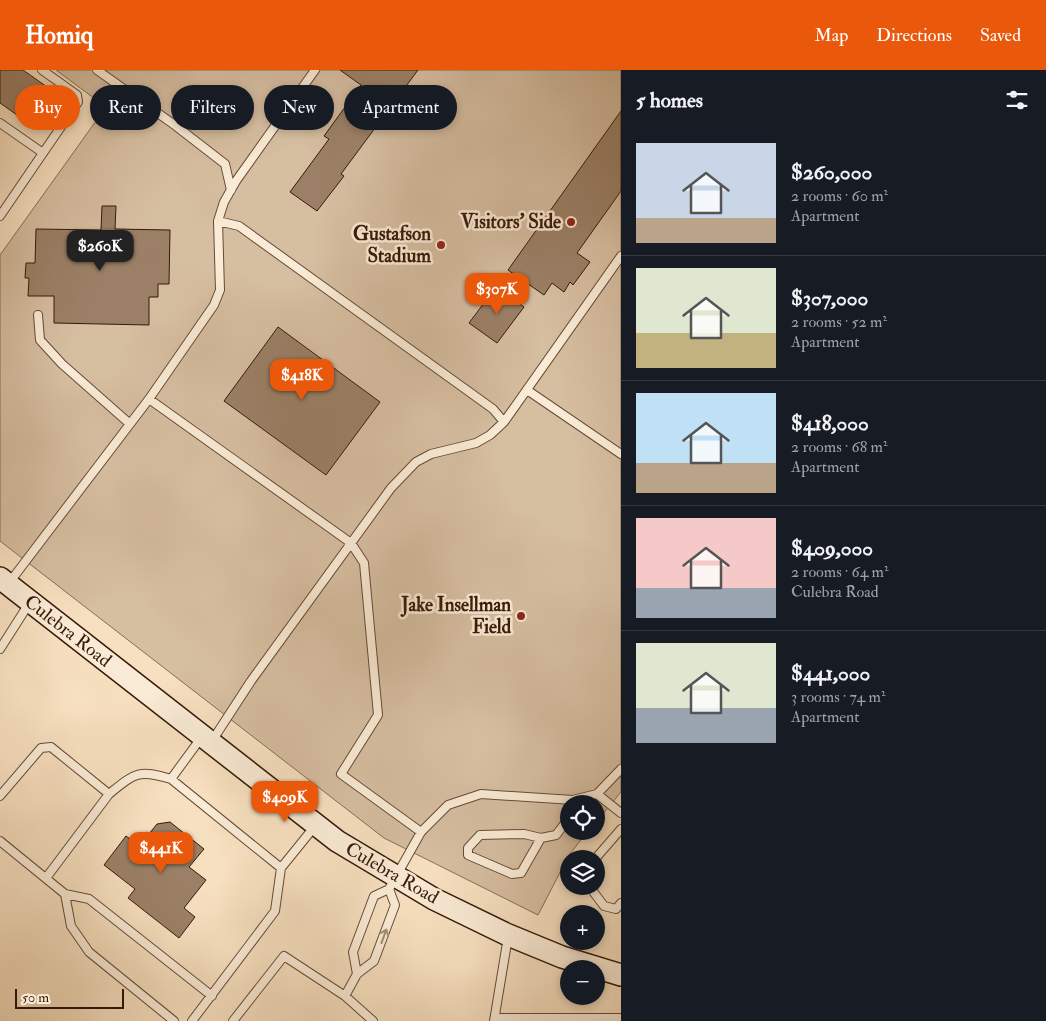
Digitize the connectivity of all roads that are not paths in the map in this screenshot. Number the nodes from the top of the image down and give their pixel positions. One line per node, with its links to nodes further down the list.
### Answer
1 (42, 70): 5 (lane)
2 (97, 70): 6 (lane)
3 (315, 70): 6 (lane)
4 (0, 123): 5 (lane)
5 (43, 153): 7 (lane)
6 (231, 190): 8 (lane)
7 (0, 216)
8 (218, 220): 12 (lane); 13 (lane)
9 (621, 256): 11 (lane)
10 (38, 316): 14 (lane)
11 (526, 390): 13 (lane); 15 (lane)
12 (149, 399): 14 (lane); 16 (lane)
13 (504, 422): 16 (lane)
14 (130, 424): 17 (lane)
15 (621, 454)
16 (350, 543): 20 (lane); 32 (lane)
17 (4, 581): 18 (main road, Culebra Road)
18 (30, 601): 19 (lane); 20 (main road, Culebra Road)
19 (1, 646)
20 (207, 739): 22 (lane); 29 (main road, Culebra Road)
21 (621, 768): 24 (lane)
22 (171, 779): 23 (lane); 36 (lane)
23 (109, 794): 26 (lane); 37 (lane)
24 (597, 794): 25 (lane); 28 (lane)
25 (594, 795)
26 (0, 796)
27 (560, 801): 32 (lane)
28 (621, 813)
29 (316, 824): 36 (lane); 38 (main road, Culebra Road)
30 (621, 829): 35 (lane)
31 (560, 830): 33 (lane)
32 (420, 832): 38 (lane)
33 (541, 838): 33 (lane)
34 (0, 841): 37 (lane)
35 (603, 850)
36 (281, 868): 45 (lane)
37 (46, 878): 39 (lane)
38 (392, 882): 42 (main road, Culebra Road); 43 (lane, one-way to 38); 43 (lane)
39 (65, 894): 45 (lane); 49 (lane)
40 (596, 895): 41 (lane)
41 (621, 903)
42 (508, 935): 44 (main road, Culebra Road); 48 (lane)
43 (357, 974): 46 (lane)
44 (621, 975)
45 (212, 996): 50 (lane)
46 (346, 996): 51 (lane); 52 (lane)
47 (621, 1018): 48 (lane)
48 (494, 1020)
49 (174, 1021)
50 (192, 1021)
51 (233, 1021)
52 (373, 1021)

